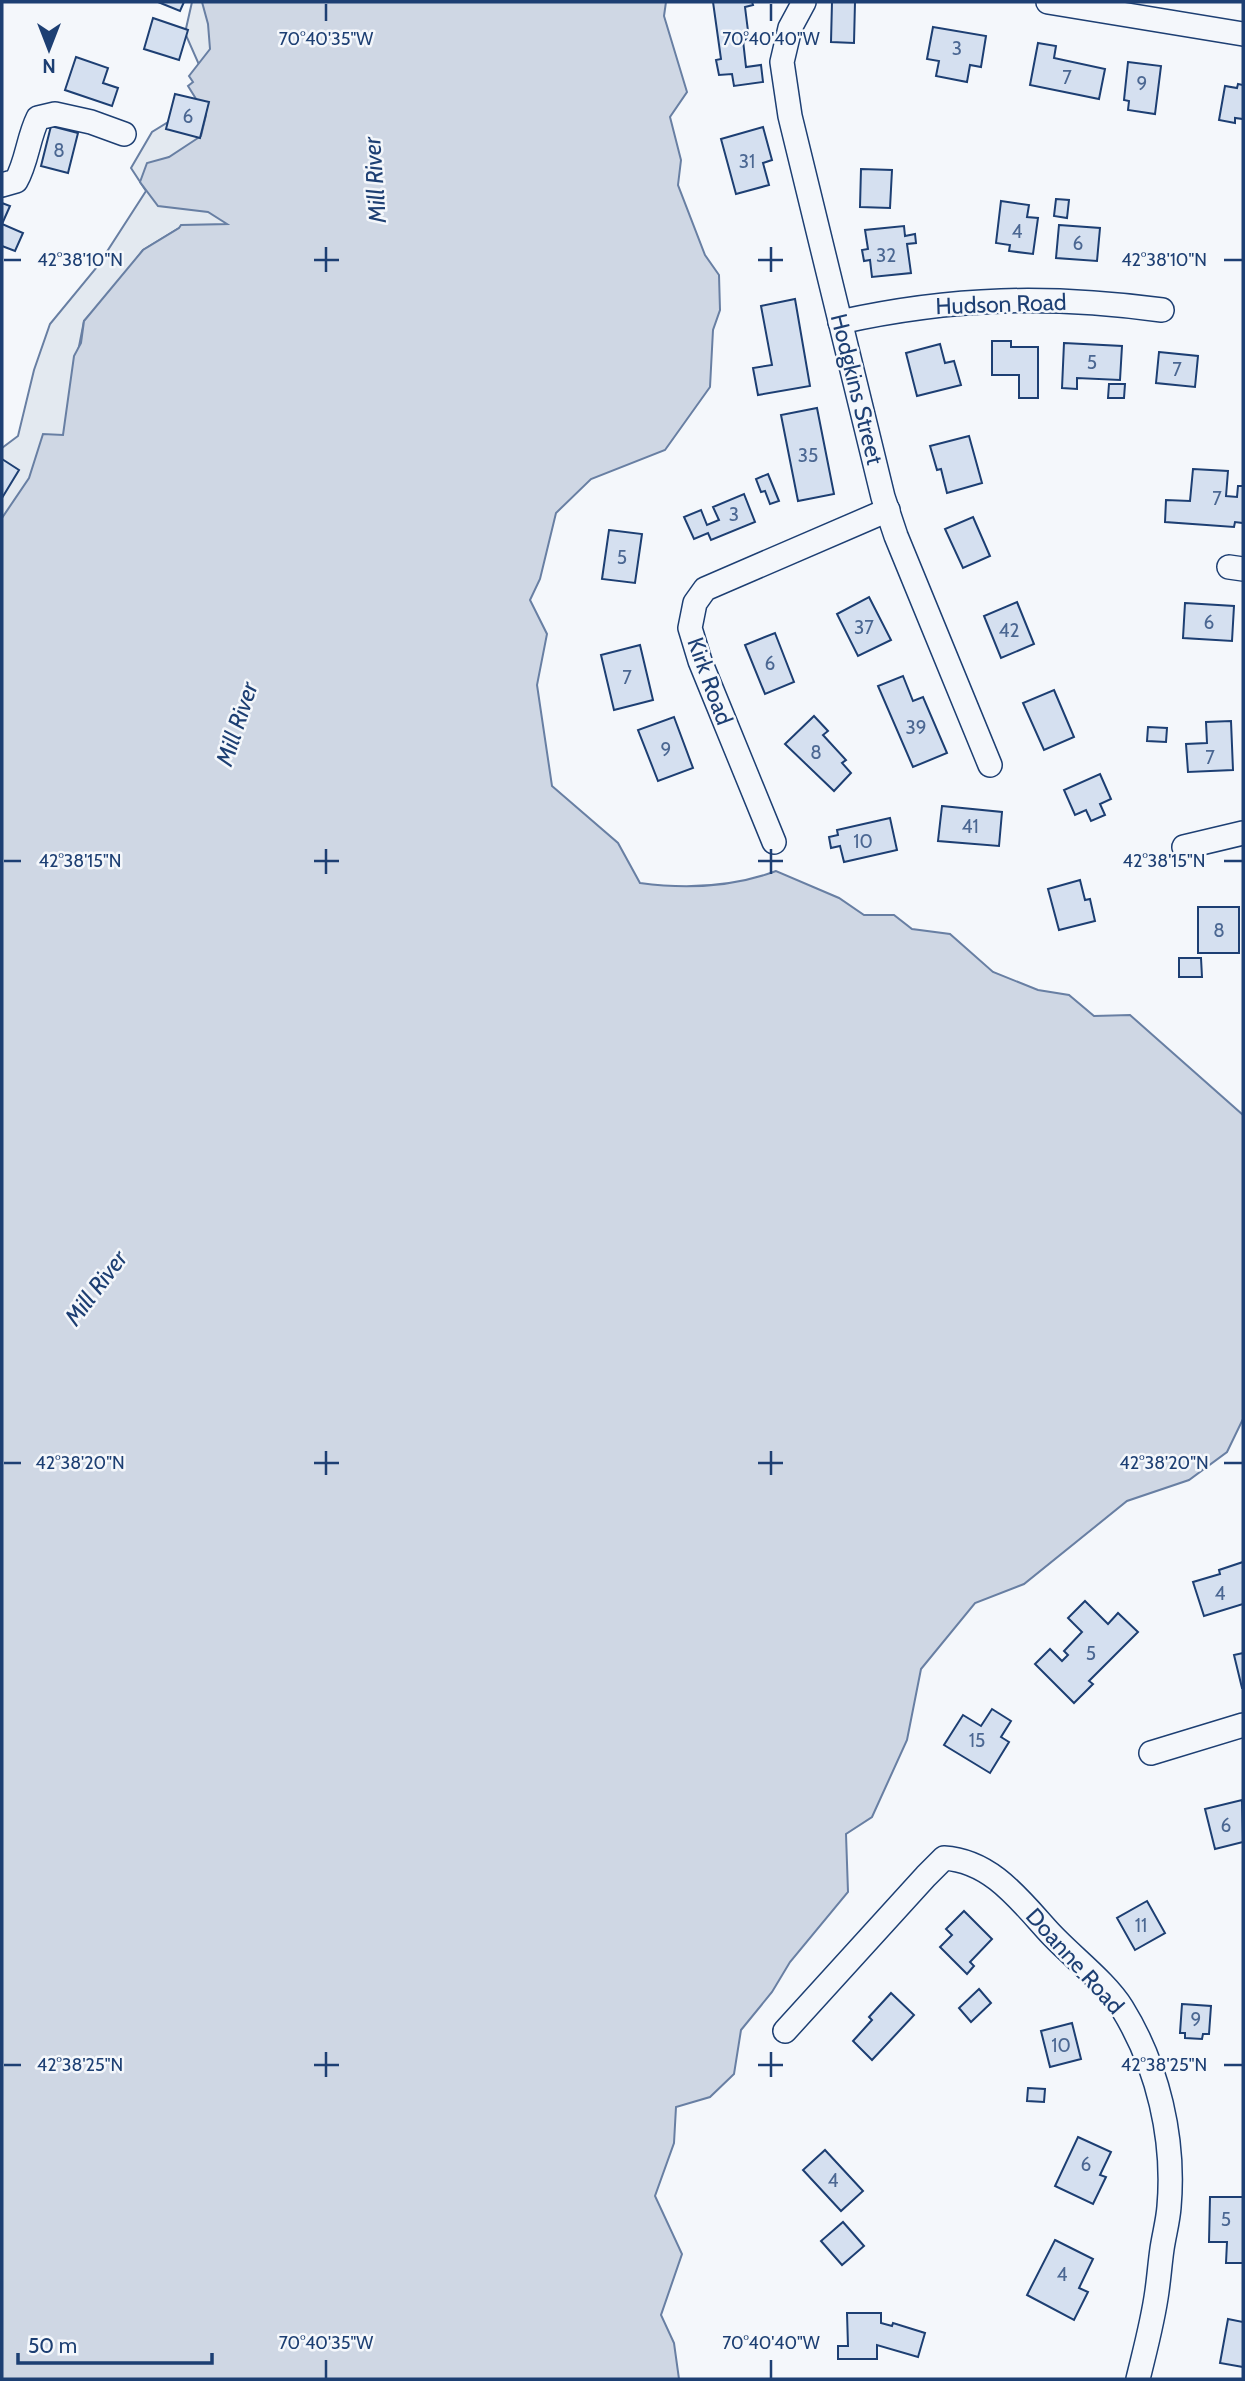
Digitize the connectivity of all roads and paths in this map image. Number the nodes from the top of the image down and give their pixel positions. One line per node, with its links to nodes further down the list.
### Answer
1 (804, 2): 7 (street, Hodgkins Street)
2 (1048, 2): 3 (street)
3 (1243, 34)
4 (124, 134): 5 (street)
5 (2, 185)
6 (1162, 310): 7 (street, Hudson Road)
7 (841, 321): 8 (street, Hodgkins Street)
8 (888, 510): 9 (street, Hodgkins Street); 11 (street, Kirk Road)
9 (989, 765)
10 (1243, 833): 12 (street)
11 (774, 842)
12 (1184, 848)
13 (1243, 1725): 14 (street)
14 (1151, 1753)
15 (785, 2031): 16 (street, Doanne Road)
16 (1138, 2379)

